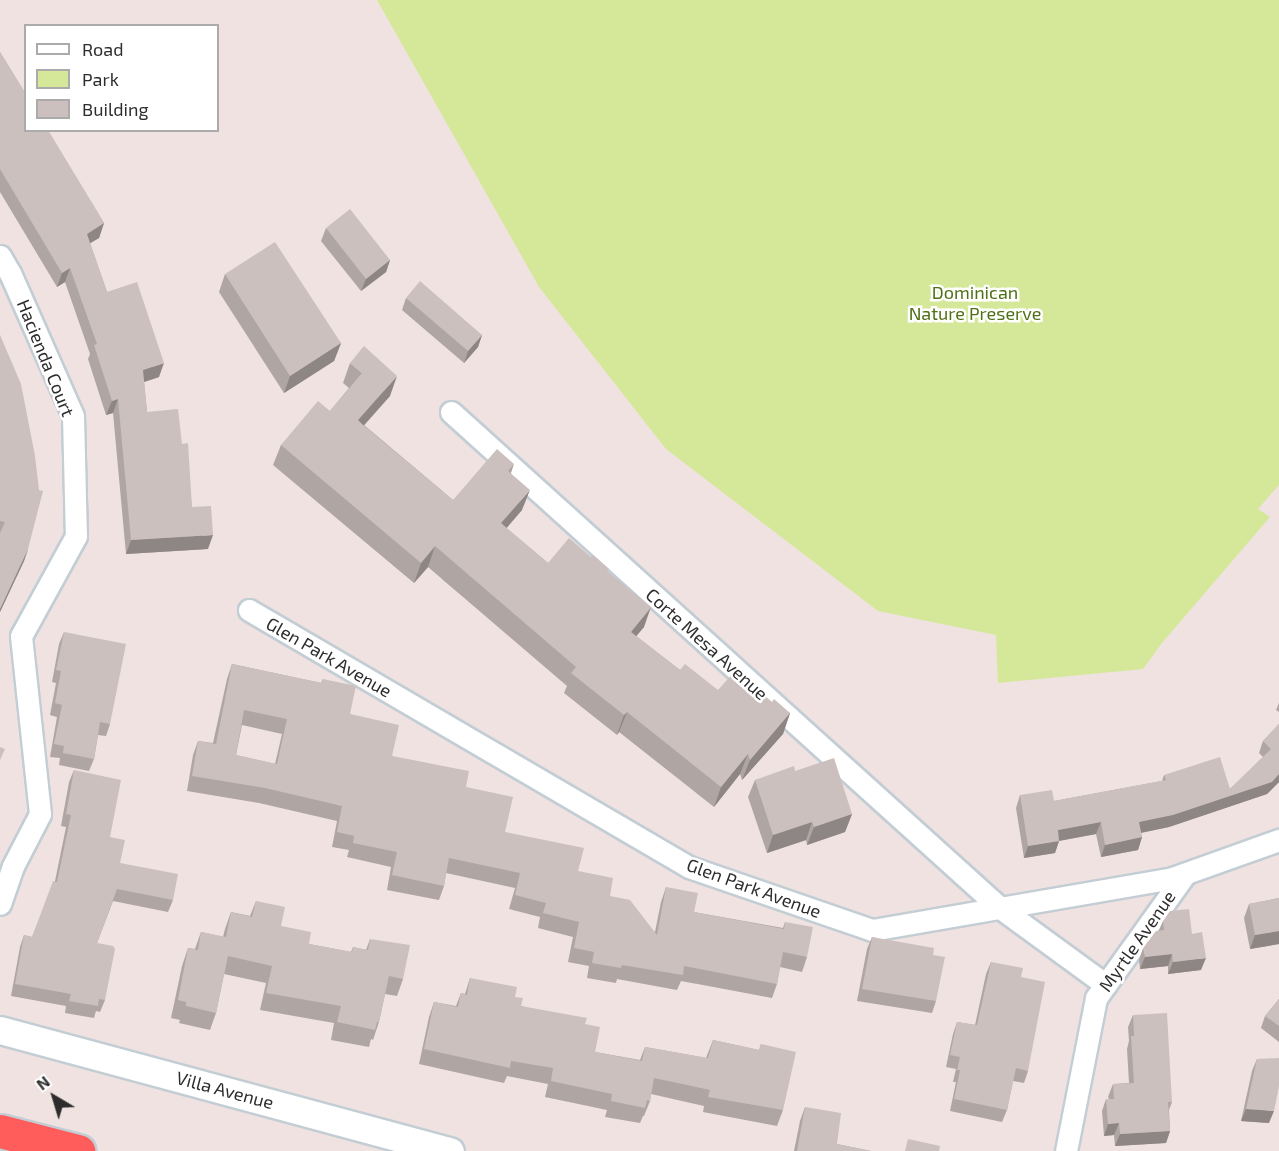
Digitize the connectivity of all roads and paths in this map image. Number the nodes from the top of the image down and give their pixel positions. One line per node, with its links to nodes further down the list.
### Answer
1 (0, 256): 6 (street, Hacienda Court)
2 (451, 412): 7 (street, Corte Mesa Avenue)
3 (249, 610): 7 (street, Glen Park Avenue)
4 (1279, 840): 5 (street, Glen Park Avenue)
5 (1185, 874): 7 (street, Glen Park Avenue); 8 (street, Myrtle Avenue)
6 (0, 904)
7 (999, 907): 8 (street, Corte Mesa Avenue)
8 (1106, 985): 13 (street, Myrtle Avenue)
9 (0, 1030): 12 (street, Villa Avenue)
10 (0, 1131): 11 (highway)
11 (78, 1151)
12 (450, 1151)
13 (1066, 1151)

